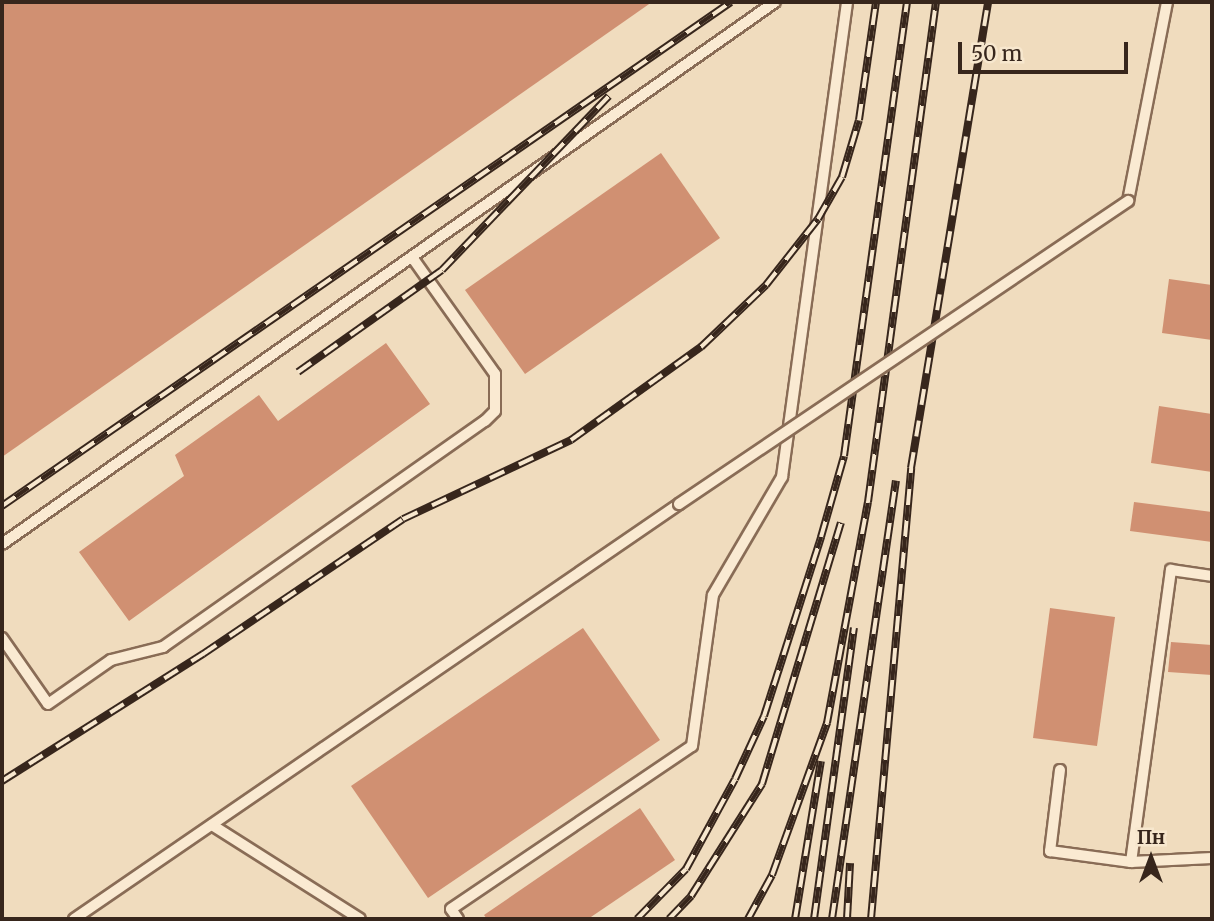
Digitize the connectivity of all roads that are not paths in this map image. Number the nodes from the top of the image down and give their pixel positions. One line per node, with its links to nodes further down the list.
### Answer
1 (775, 2): 4 (lane)
2 (847, 2): 14 (lane)
3 (1167, 2): 9 (lane, bridge)
4 (411, 257): 5 (lane); 7 (lane)
5 (2, 544)
6 (1212, 576): 11 (lane)
7 (2, 638)
8 (1060, 770): 11 (lane)
9 (212, 825): 12 (lane); 13 (lane)
10 (1212, 858): 11 (lane)
11 (1131, 862)
12 (74, 919)
13 (360, 919)
14 (458, 919)

